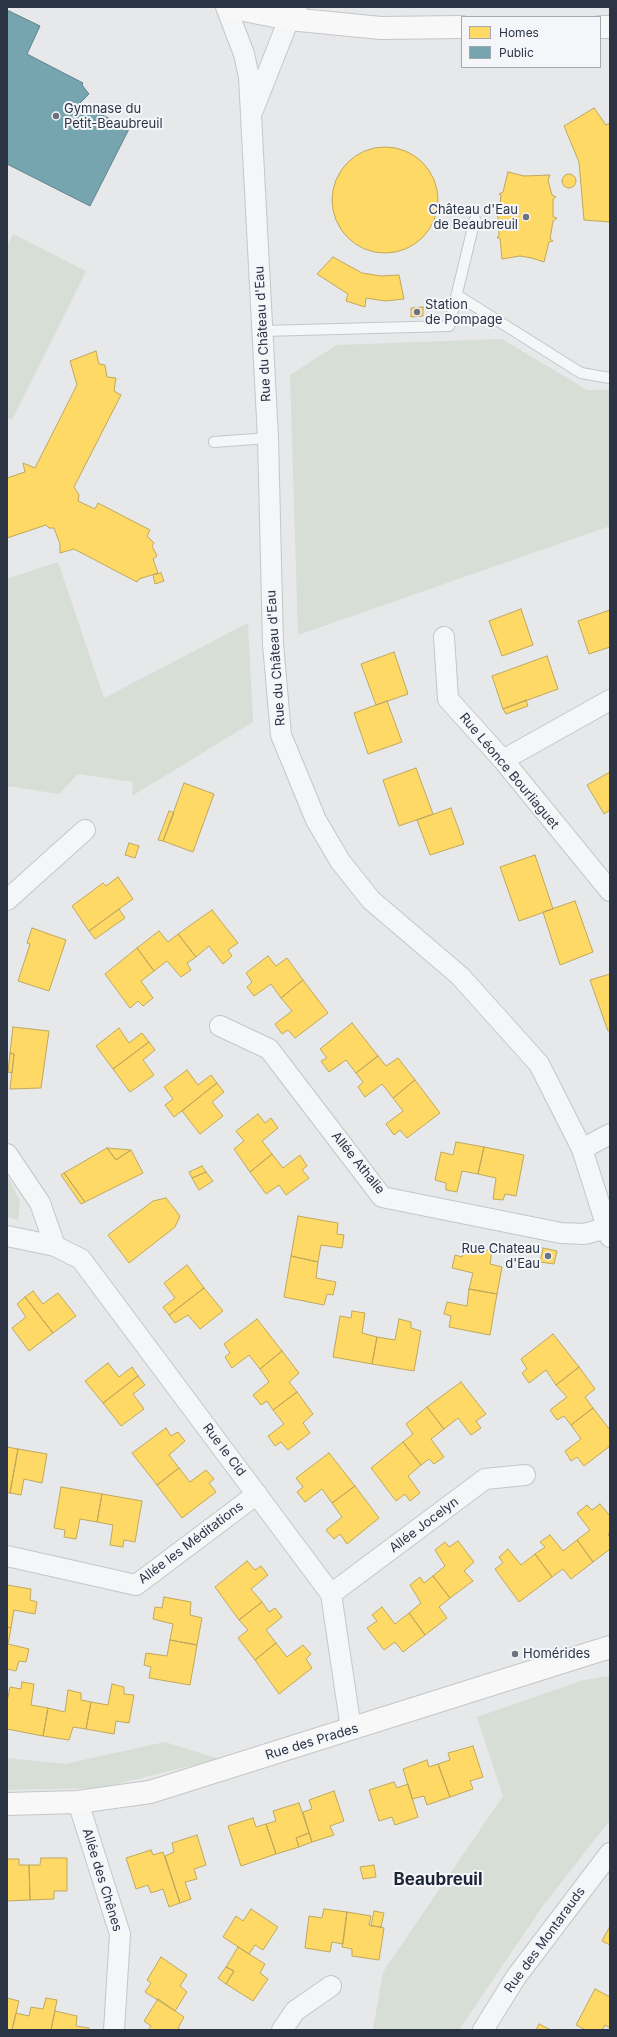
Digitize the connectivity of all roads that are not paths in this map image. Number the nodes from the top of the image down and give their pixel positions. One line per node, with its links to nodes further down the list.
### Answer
1 (227, 7): 2 (street); 4 (street, Rue du Château d'Eau)
2 (295, 13): 3 (street); 4 (street)
3 (461, 27)
4 (252, 113): 7 (street, Rue du Château d'Eau)
5 (475, 219): 6 (lane)
6 (457, 295): 7 (lane); 8 (lane)
7 (263, 331): 9 (street, Rue du Château d'Eau)
8 (610, 378)
9 (268, 438): 10 (lane); 19 (street, Rue du Château d'Eau)
10 (214, 442)
11 (444, 637): 13 (street, Rue Léonce Bourliaguet)
12 (610, 700): 13 (street)
13 (503, 760): 15 (street, Rue Léonce Bourliaguet)
14 (85, 830): 16 (street)
15 (610, 891)
16 (7, 900)
17 (220, 1026): 21 (street, Allée Athalie)
18 (610, 1134): 19 (street)
19 (582, 1149): 21 (street, Rue du Château d'Eau)
20 (7, 1154): 23 (street)
21 (609, 1233)
22 (7, 1236): 23 (street, Rue le Cid)
23 (55, 1246): 25 (street, Rue le Cid)
24 (525, 1475): 27 (street, Allée Jocelyn)
25 (257, 1494): 26 (street, Allée les Méditations); 27 (street, Rue le Cid)
26 (7, 1556)
27 (331, 1594): 29 (street, Rue le Cid)
28 (610, 1647): 29 (street, Rue des Prades)
29 (351, 1729): 30 (street, Rue des Prades)
30 (78, 1802): 31 (street, Rue des Prades); 34 (street, Allée des Chênes)
31 (7, 1804)
32 (610, 1853): 36 (street, Rue des Montarauds)
33 (331, 1986): 35 (street)
34 (114, 2030)
35 (282, 2030)
36 (483, 2030)

